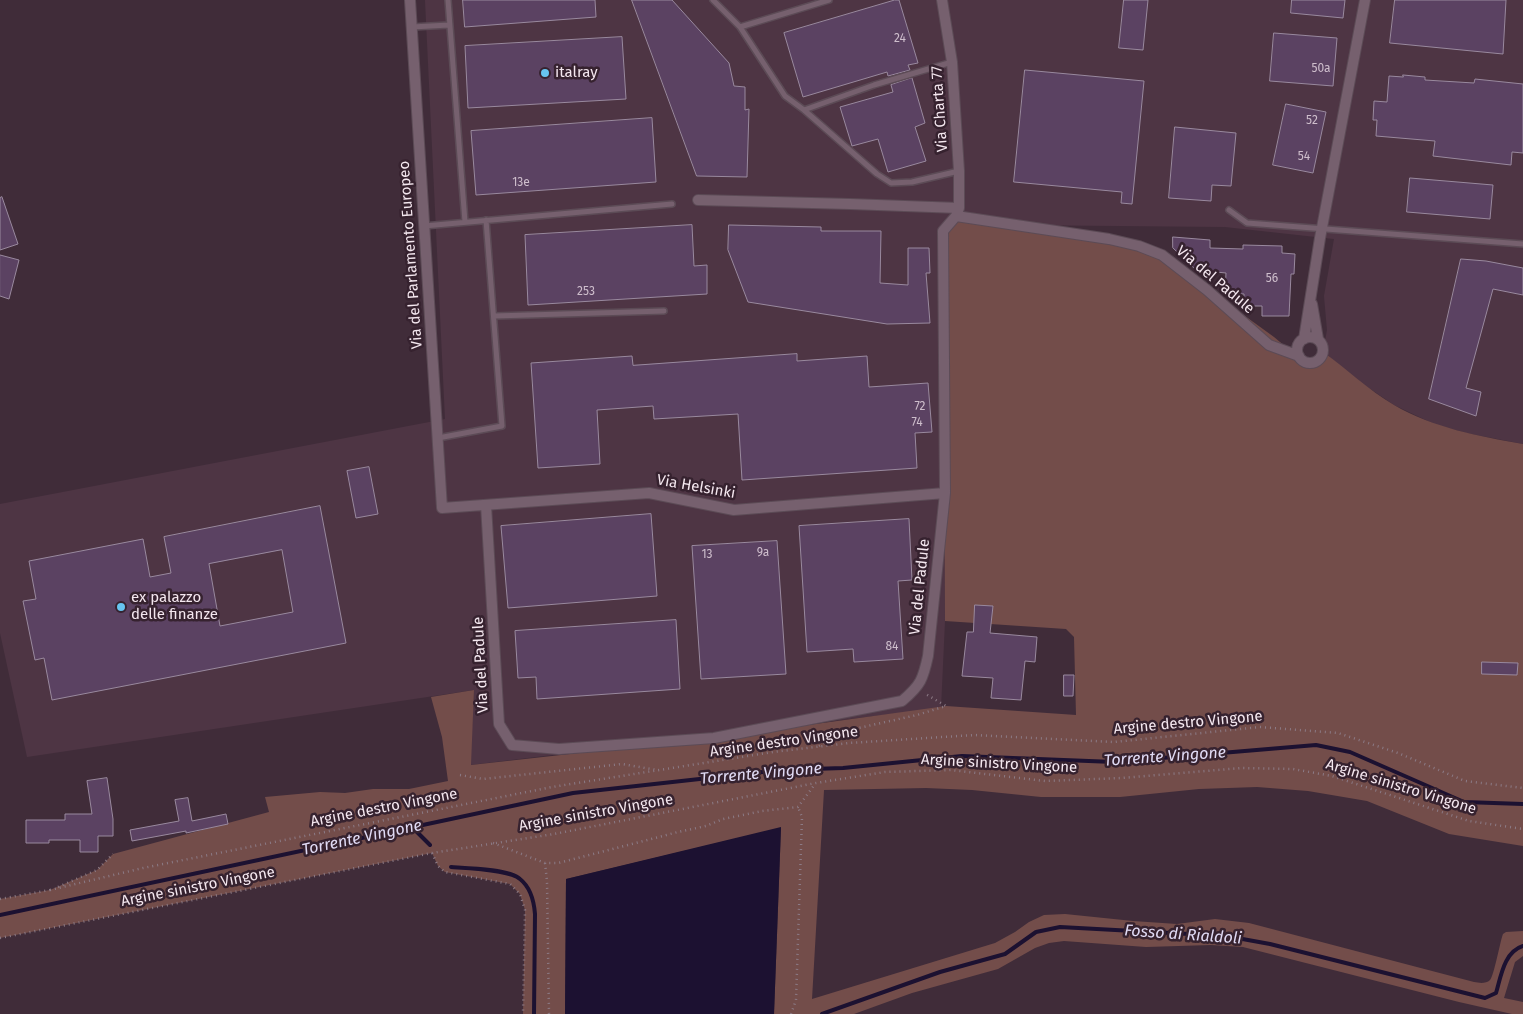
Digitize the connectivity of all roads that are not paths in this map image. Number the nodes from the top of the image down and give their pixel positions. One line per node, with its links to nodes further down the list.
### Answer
1 (410, 0): 9 (street, Via del Parlamento Europeo)
2 (448, 0): 7 (lane)
3 (713, 0): 8 (lane)
4 (829, 0): 8 (lane)
5 (942, 0): 10 (street, Via Charta 77)
6 (1366, 0): 20 (street, Via del Padule)
7 (450, 25): 9 (lane); 18 (lane)
8 (740, 26): 11 (lane)
9 (411, 27): 19 (street, Via del Parlamento Europeo)
10 (952, 62): 11 (lane); 12 (street, Via Charta 77)
11 (804, 110): 12 (lane)
12 (959, 171): 16 (street, Via Charta 77)
13 (698, 200): 16 (street)
14 (672, 204): 17 (lane)
15 (1229, 210): 20 (lane)
16 (957, 212): 27 (street, Via del Padule); 29 (street, Via del Padule)
17 (486, 220): 18 (lane); 24 (lane)
18 (465, 222): 19 (lane)
19 (424, 226): 28 (street, Via del Parlamento Europeo)
20 (1322, 228): 21 (lane); 22 (street, Via del Padule)
21 (1523, 244)
22 (1310, 293): 25 (street, Via del Padule); 26 (street, Via del Padule)
23 (664, 311): 24 (lane)
24 (494, 316): 28 (lane)
25 (1304, 339): 26 (street); 27 (street, Via del Padule)
26 (1318, 339): 27 (street, Via del Padule)
27 (1299, 356)
28 (438, 438): 31 (street, Via del Parlamento Europeo)
29 (945, 493): 30 (street, Via Helsinki); 30 (street, Via del Padule)
30 (486, 505): 31 (street, Via Helsinki)
31 (442, 508)

